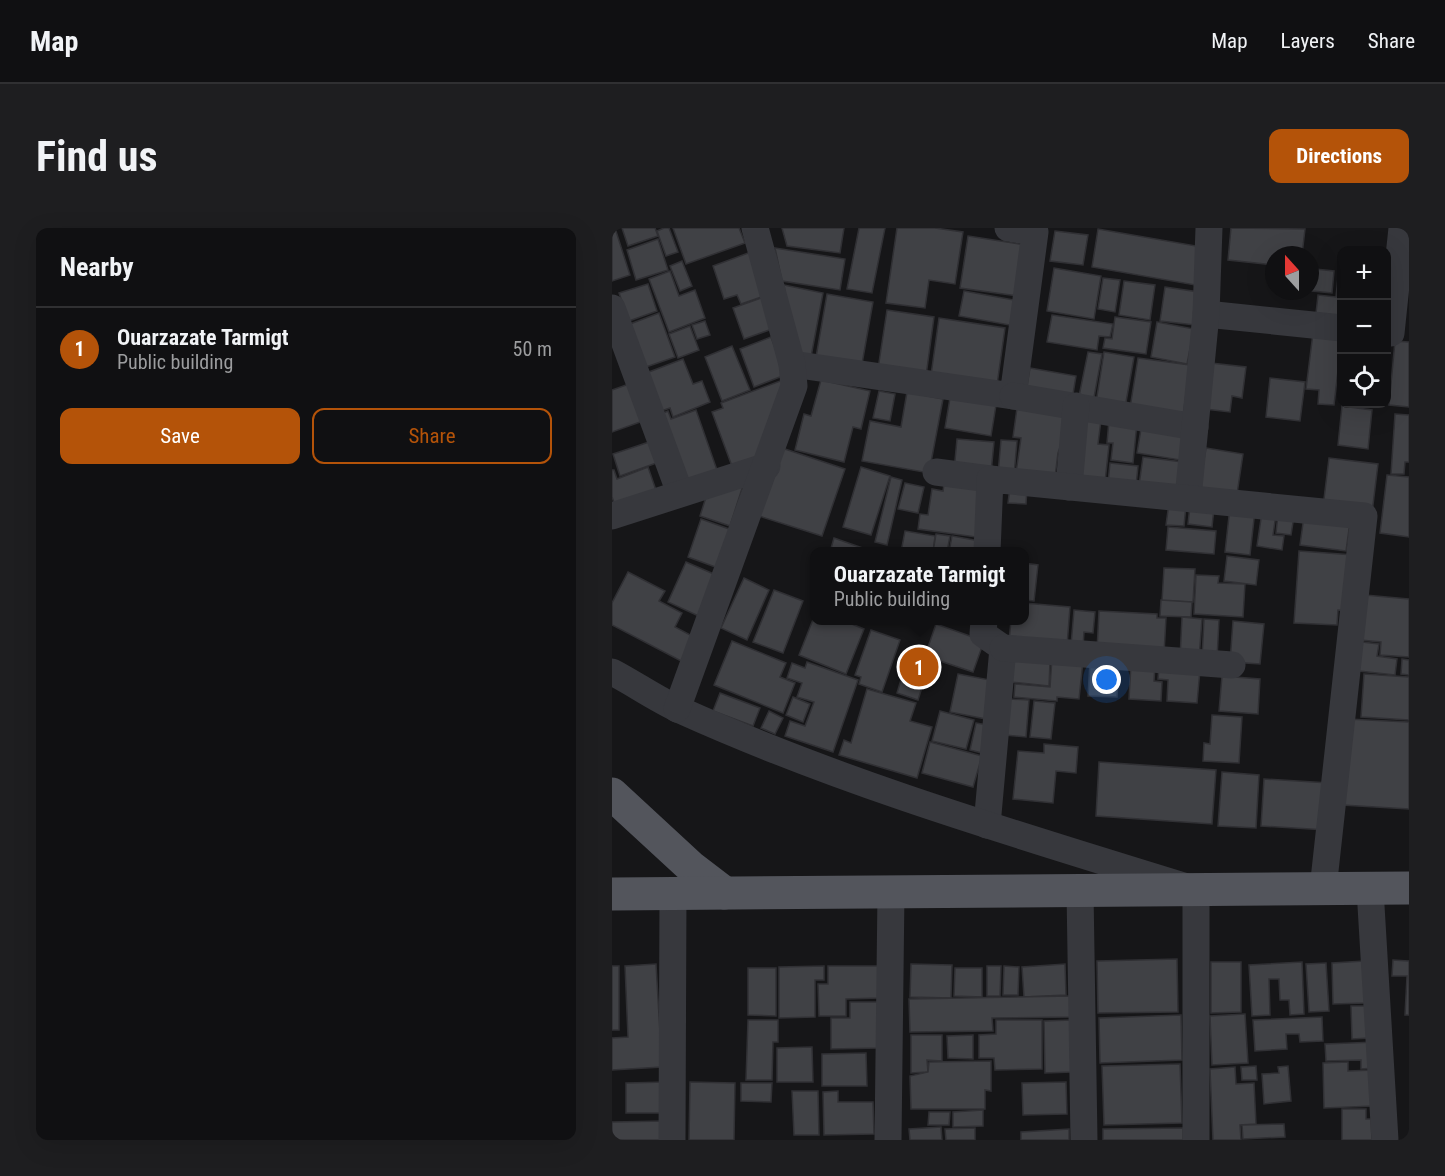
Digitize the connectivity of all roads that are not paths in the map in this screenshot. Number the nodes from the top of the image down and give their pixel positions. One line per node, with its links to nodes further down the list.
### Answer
1 (755, 228): 9 (street)
2 (1008, 228): 10 (street)
3 (1209, 228): 6 (street)
4 (1402, 228): 8 (street)
5 (612, 308): 17 (street)
6 (1206, 314): 7 (street); 12 (street)
7 (1337, 328)
8 (1395, 334)
9 (792, 364): 10 (street); 13 (street)
10 (1013, 396): 11 (street)
11 (1076, 406): 12 (street); 16 (street)
12 (1195, 427): 18 (street)
13 (767, 466): 17 (street); 25 (street)
14 (936, 472): 15 (street)
15 (990, 479): 16 (street); 20 (street)
16 (1069, 487): 18 (street)
17 (680, 493): 19 (street)
18 (1188, 498): 29 (street)
19 (612, 516)
20 (987, 547)
21 (984, 625): 22 (street)
22 (1003, 648): 23 (street); 27 (street)
23 (1232, 664)
24 (612, 672): 25 (street)
25 (677, 708): 27 (street)
26 (612, 794): 35 (main road)
27 (987, 825): 31 (street)
28 (1409, 888): 30 (main road)
29 (1323, 889): 30 (main road); 31 (main road)
30 (1370, 889): 41 (street)
31 (1196, 890): 32 (main road); 40 (street)
32 (1080, 891): 33 (main road); 39 (street)
33 (891, 892): 35 (main road); 38 (street)
34 (673, 893): 35 (main road); 36 (main road); 37 (street)
35 (725, 893)
36 (612, 894)
37 (672, 1140)
38 (888, 1140)
39 (1084, 1140)
40 (1196, 1140)
41 (1385, 1140)

